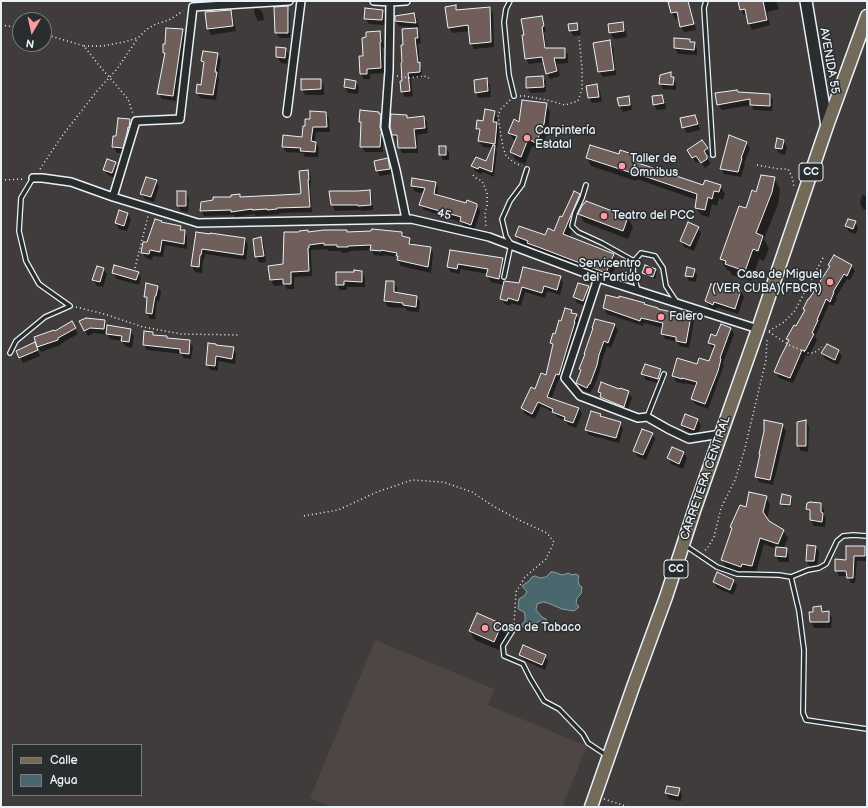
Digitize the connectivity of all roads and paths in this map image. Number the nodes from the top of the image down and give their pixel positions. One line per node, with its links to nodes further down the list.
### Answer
1 (289, 1): 9 (street)
2 (300, 1): 21 (street)
3 (374, 1): 8 (street)
4 (406, 1): 8 (street)
5 (510, 1): 20 (lane)
6 (706, 1): 24 (lane)
7 (806, 1): 23 (street, AVENIDA 55)
8 (390, 2): 17 (street)
9 (193, 8): 15 (path); 22 (street)
10 (867, 16): 23 (main road, CC)
11 (1, 25): 12 (path)
12 (12, 27)
13 (52, 36): 16 (path)
14 (579, 37): 20 (path)
15 (138, 38): 16 (path); 18 (path)
16 (84, 46): 18 (path)
17 (389, 71): 19 (path); 34 (street)
18 (109, 77): 22 (path); 28 (path)
19 (429, 78)
20 (514, 96): 26 (path)
21 (287, 113)
22 (136, 121): 32 (street)
23 (827, 126): 31 (main road, CC)
24 (714, 155)
25 (757, 166): 31 (path)
26 (527, 169): 36 (lane)
27 (473, 175): 35 (path)
28 (34, 178): 29 (path); 32 (street, 45); 44 (lane)
29 (1, 180)
30 (586, 185): 38 (lane)
31 (805, 190): 45 (main road, CC)
32 (113, 197): 33 (street, 45)
33 (151, 208): 34 (street, 45); 39 (path)
34 (406, 219): 35 (street, 45)
35 (489, 237): 36 (street, 45)
36 (511, 244): 40 (lane); 41 (street, 45)
37 (824, 256): 48 (path)
38 (634, 261): 42 (lane); 43 (lane)
39 (135, 268)
40 (504, 277)
41 (598, 278): 42 (street, 45); 51 (street)
42 (638, 290): 43 (street, 45)
43 (677, 303): 45 (street, 45)
44 (70, 306): 46 (path); 49 (lane)
45 (758, 329): 52 (main road, CARRETERA CENTRAL / CC)
46 (240, 335)
47 (767, 338): 56 (path)
48 (822, 347)
49 (10, 353)
50 (664, 374): 51 (lane)
51 (647, 417): 52 (street)
52 (721, 434): 55 (main road, CARRETERA CENTRAL / CC)
53 (304, 516): 58 (path)
54 (867, 536): 57 (lane)
55 (683, 545): 56 (lane); 60 (main road, CARRETERA CENTRAL / CC)
56 (697, 554): 57 (lane)
57 (791, 577): 59 (lane)
58 (513, 630): 60 (lane)
59 (867, 730)
60 (608, 757): 61 (main road, CARRETERA CENTRAL / CC)
61 (593, 802): 62 (path)
62 (627, 807)

